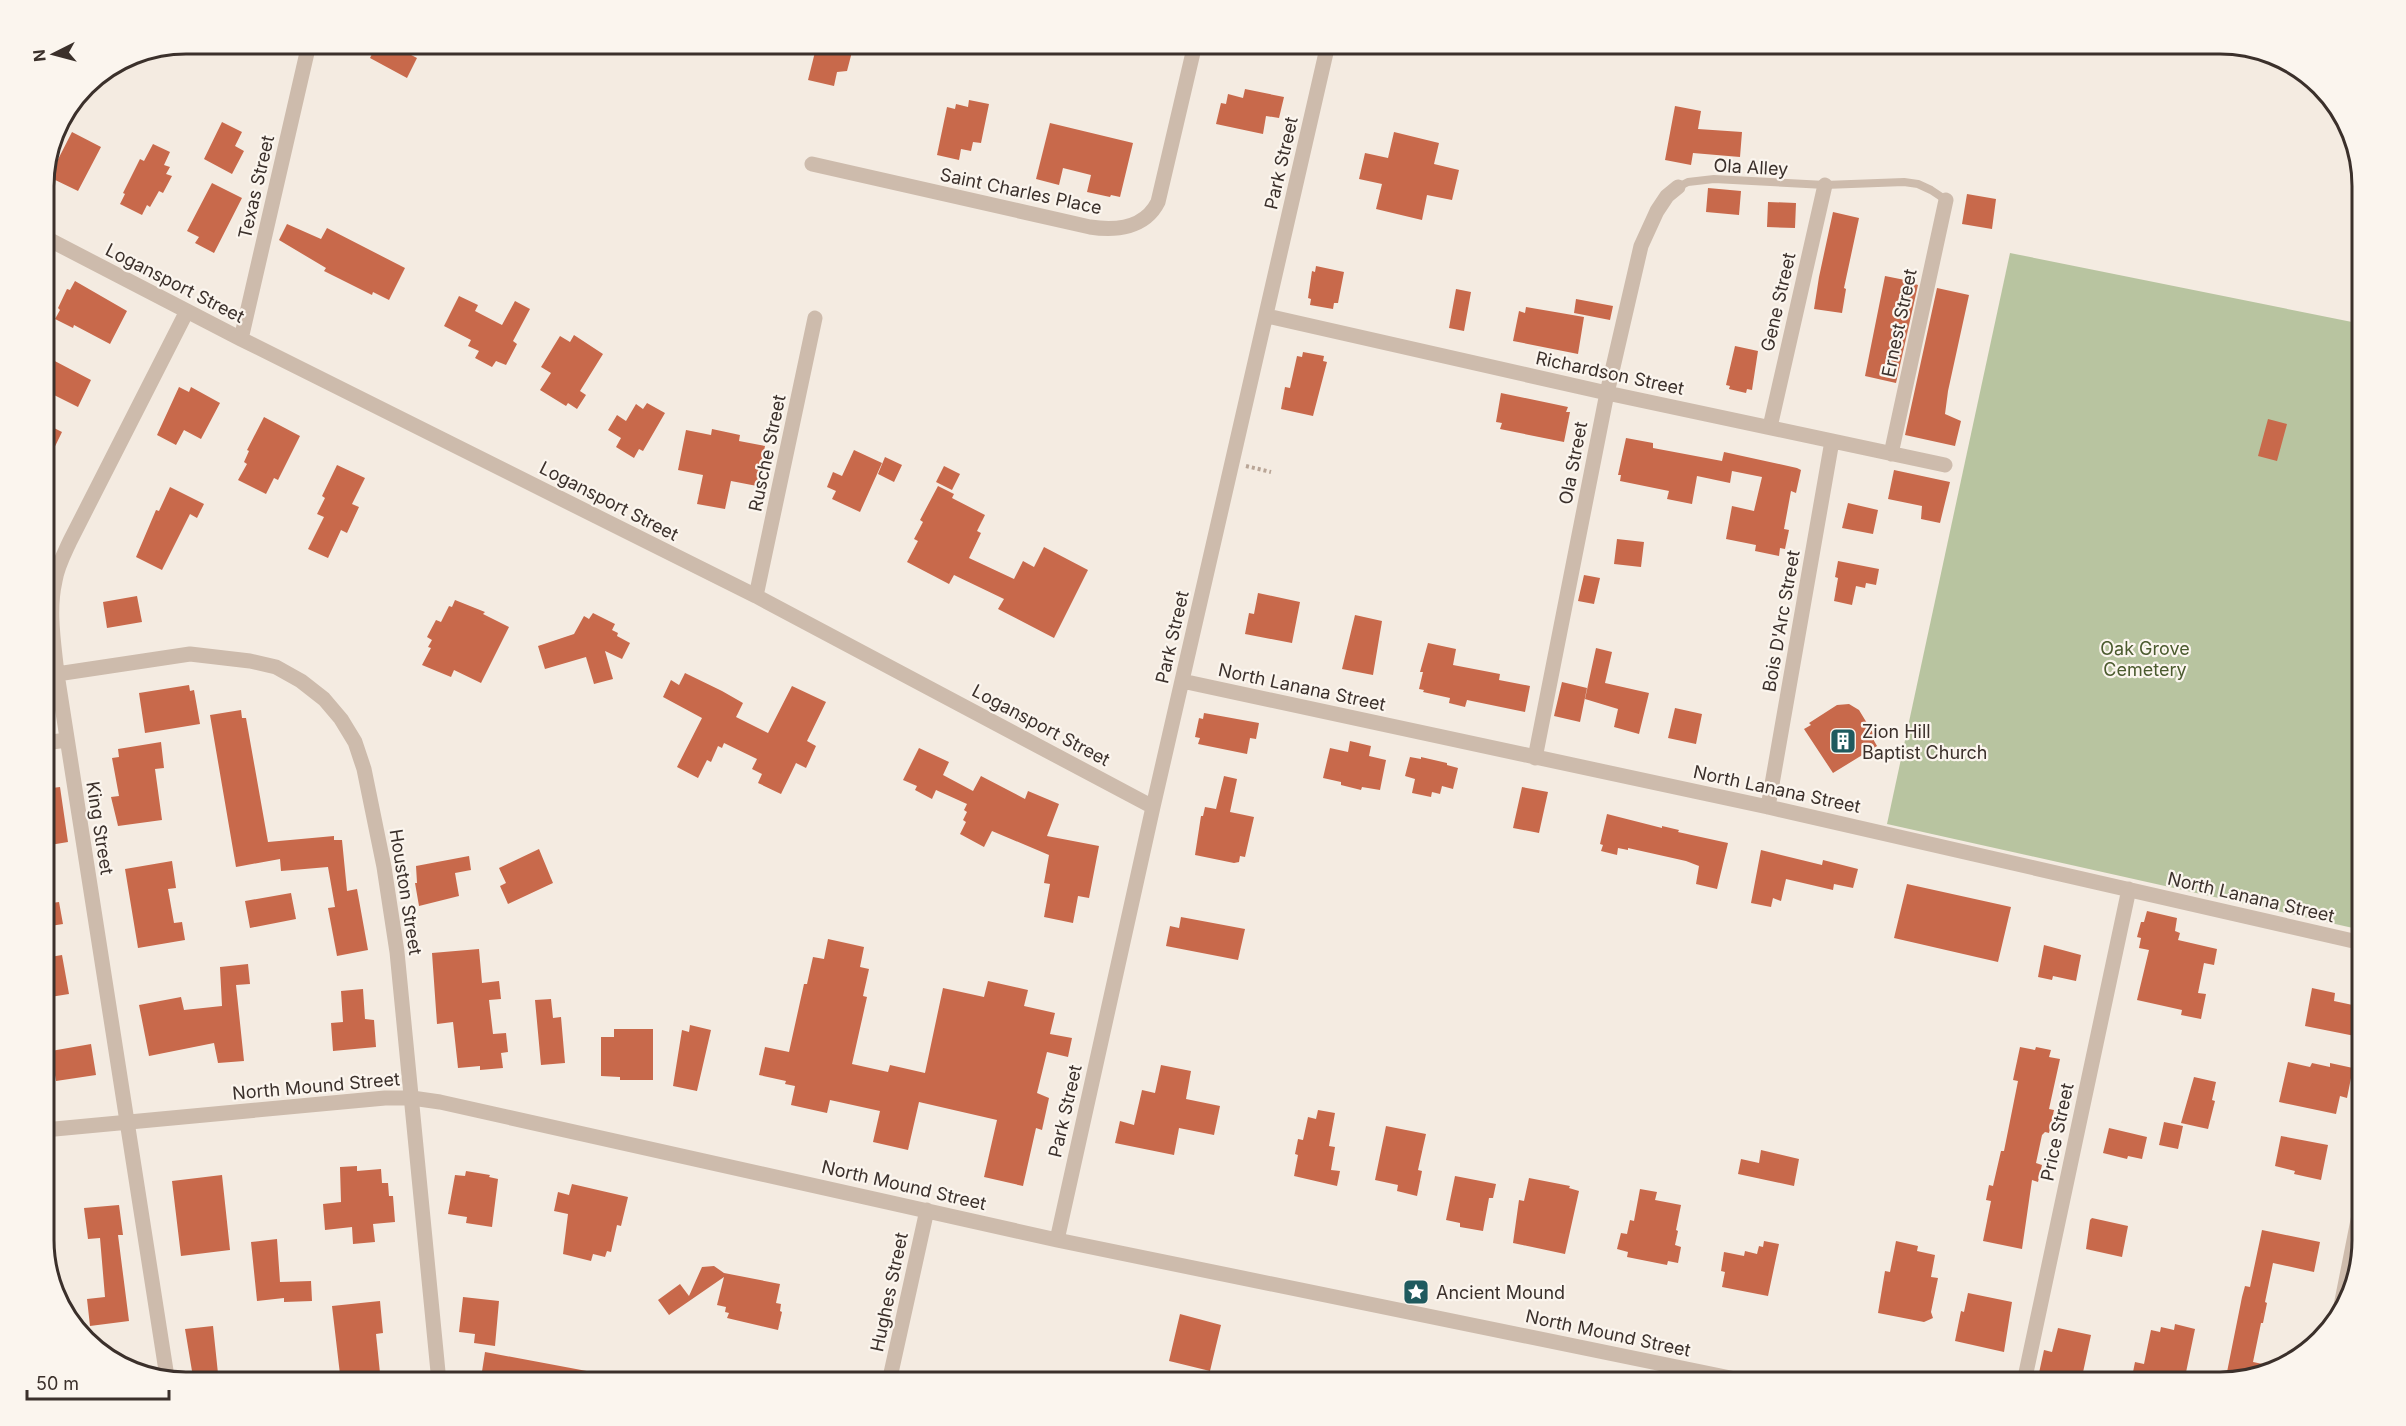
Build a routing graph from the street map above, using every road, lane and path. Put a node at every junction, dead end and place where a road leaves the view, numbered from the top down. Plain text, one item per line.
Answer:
1 (307, 54) edge
2 (1193, 54) edge
3 (1326, 54) edge
4 (812, 164) dead end
5 (1825, 186) junction
6 (1678, 187) joint
7 (1946, 200) joint
8 (54, 242) edge
9 (187, 310) junction
10 (1267, 316) junction
11 (815, 318) dead end
12 (241, 339) junction
13 (1607, 393) junction
14 (1770, 427) junction
15 (1832, 441) junction
16 (1891, 454) junction
17 (1233, 463) junction
18 (1945, 465) dead end
19 (1271, 472) dead end
20 (54, 588) edge
21 (756, 597) junction
22 (54, 646) edge
23 (57, 674) junction
24 (1182, 681) junction
25 (67, 740) junction
26 (54, 742) edge
27 (1535, 758) junction
28 (1153, 807) junction
29 (1768, 807) junction
30 (2128, 889) junction
31 (2352, 941) edge
32 (412, 1098) junction
33 (126, 1123) junction
34 (54, 1129) edge
35 (927, 1210) junction
36 (1057, 1240) junction
37 (2351, 1252) edge
38 (2345, 1283) edge
39 (166, 1370) edge
40 (438, 1372) edge
41 (891, 1372) edge
42 (1697, 1372) edge
43 (2026, 1372) edge

1 - 12 street, Texas Street
2 - 4 street, Saint Charles Place
3 - 10 street, Park Street
5 - 6 lane, Ola Alley
5 - 7 lane, Ola Alley
5 - 14 street, Gene Street
6 - 13 street, Ola Street
7 - 16 street, Ernest Street
8 - 9 street, Logansport Street
9 - 12 street, Logansport Street
9 - 20 street, King Street
10 - 13 street, Richardson Street
10 - 17 street, Park Street
11 - 21 street, Rusche Street
12 - 21 street, Logansport Street
13 - 14 street, Richardson Street
13 - 27 street, Ola Street
14 - 15 street, Richardson Street
15 - 16 street, Richardson Street
15 - 29 street, Bois D'Arc Street
16 - 18 street, Richardson Street
17 - 19 path
17 - 24 street, Park Street
21 - 28 street, Logansport Street
22 - 23 street, King Street
23 - 25 street, King Street
23 - 32 street, Houston Street
24 - 27 street, North Lanana Street
24 - 28 street, Park Street
25 - 26 street
25 - 33 street, King Street
27 - 29 street, North Lanana Street
28 - 36 street, Park Street
29 - 30 street, North Lanana Street
30 - 31 street, North Lanana Street
30 - 43 street, Price Street
32 - 33 street, North Mound Street
32 - 35 street, North Mound Street
32 - 40 street, Houston Street
33 - 34 street, North Mound Street
33 - 39 street, King Street
35 - 36 street, North Mound Street
35 - 41 street, Hughes Street
36 - 42 street, North Mound Street
37 - 38 street

